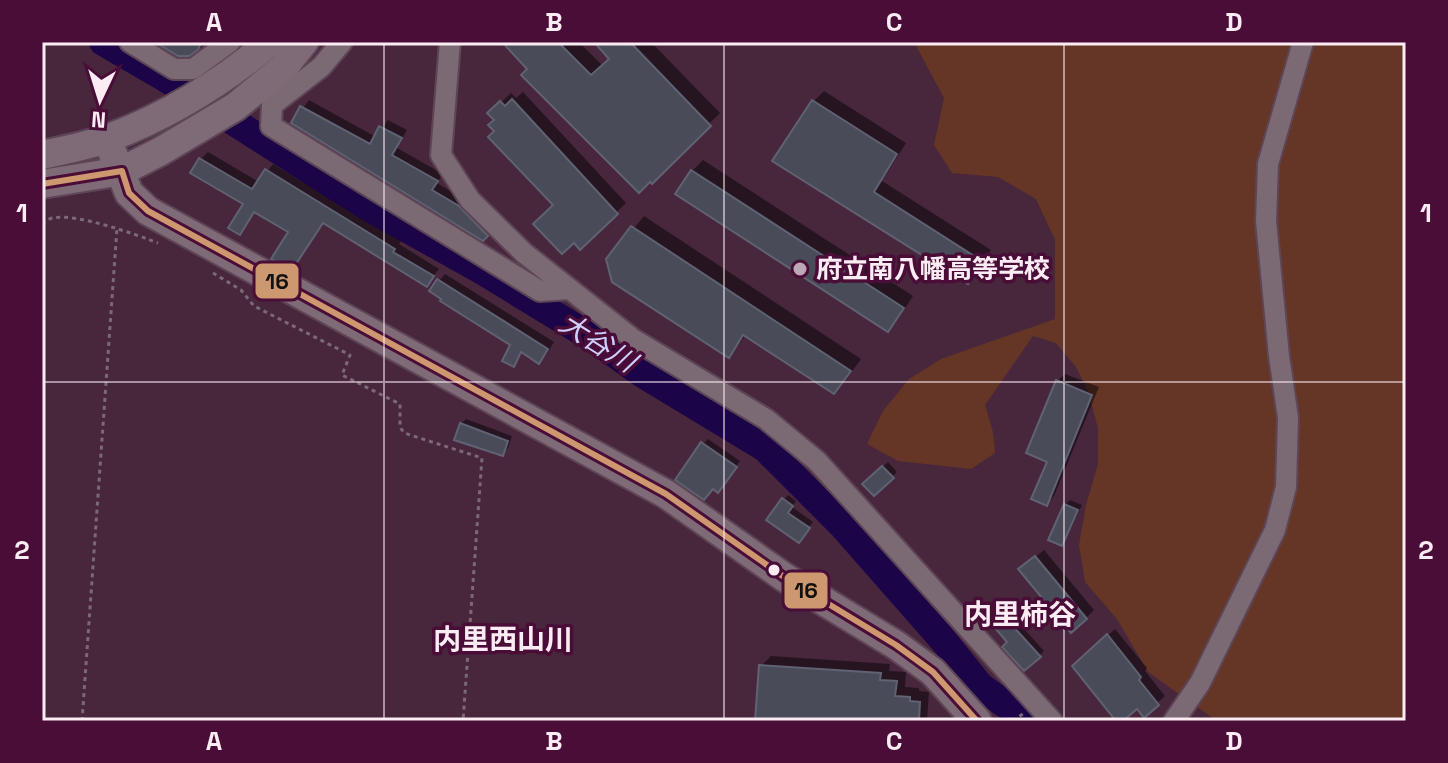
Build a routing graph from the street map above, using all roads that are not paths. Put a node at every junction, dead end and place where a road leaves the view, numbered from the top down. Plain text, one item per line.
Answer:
1 (130, 42) edge
2 (230, 42) edge
3 (270, 42) edge
4 (304, 42) edge
5 (342, 42) edge
6 (450, 42) edge
7 (1303, 42) edge
8 (107, 139) junction
9 (42, 155) edge
10 (122, 171) junction
11 (42, 184) edge
12 (569, 289) junction
13 (977, 721) edge
14 (1052, 721) edge
15 (1174, 721) edge

1 - 2 street
3 - 8 main road
4 - 10 main road
5 - 12 street
6 - 12 street
7 - 15 street
8 - 9 main road
8 - 10 main road
10 - 11 main road
10 - 13 main road
12 - 14 street

